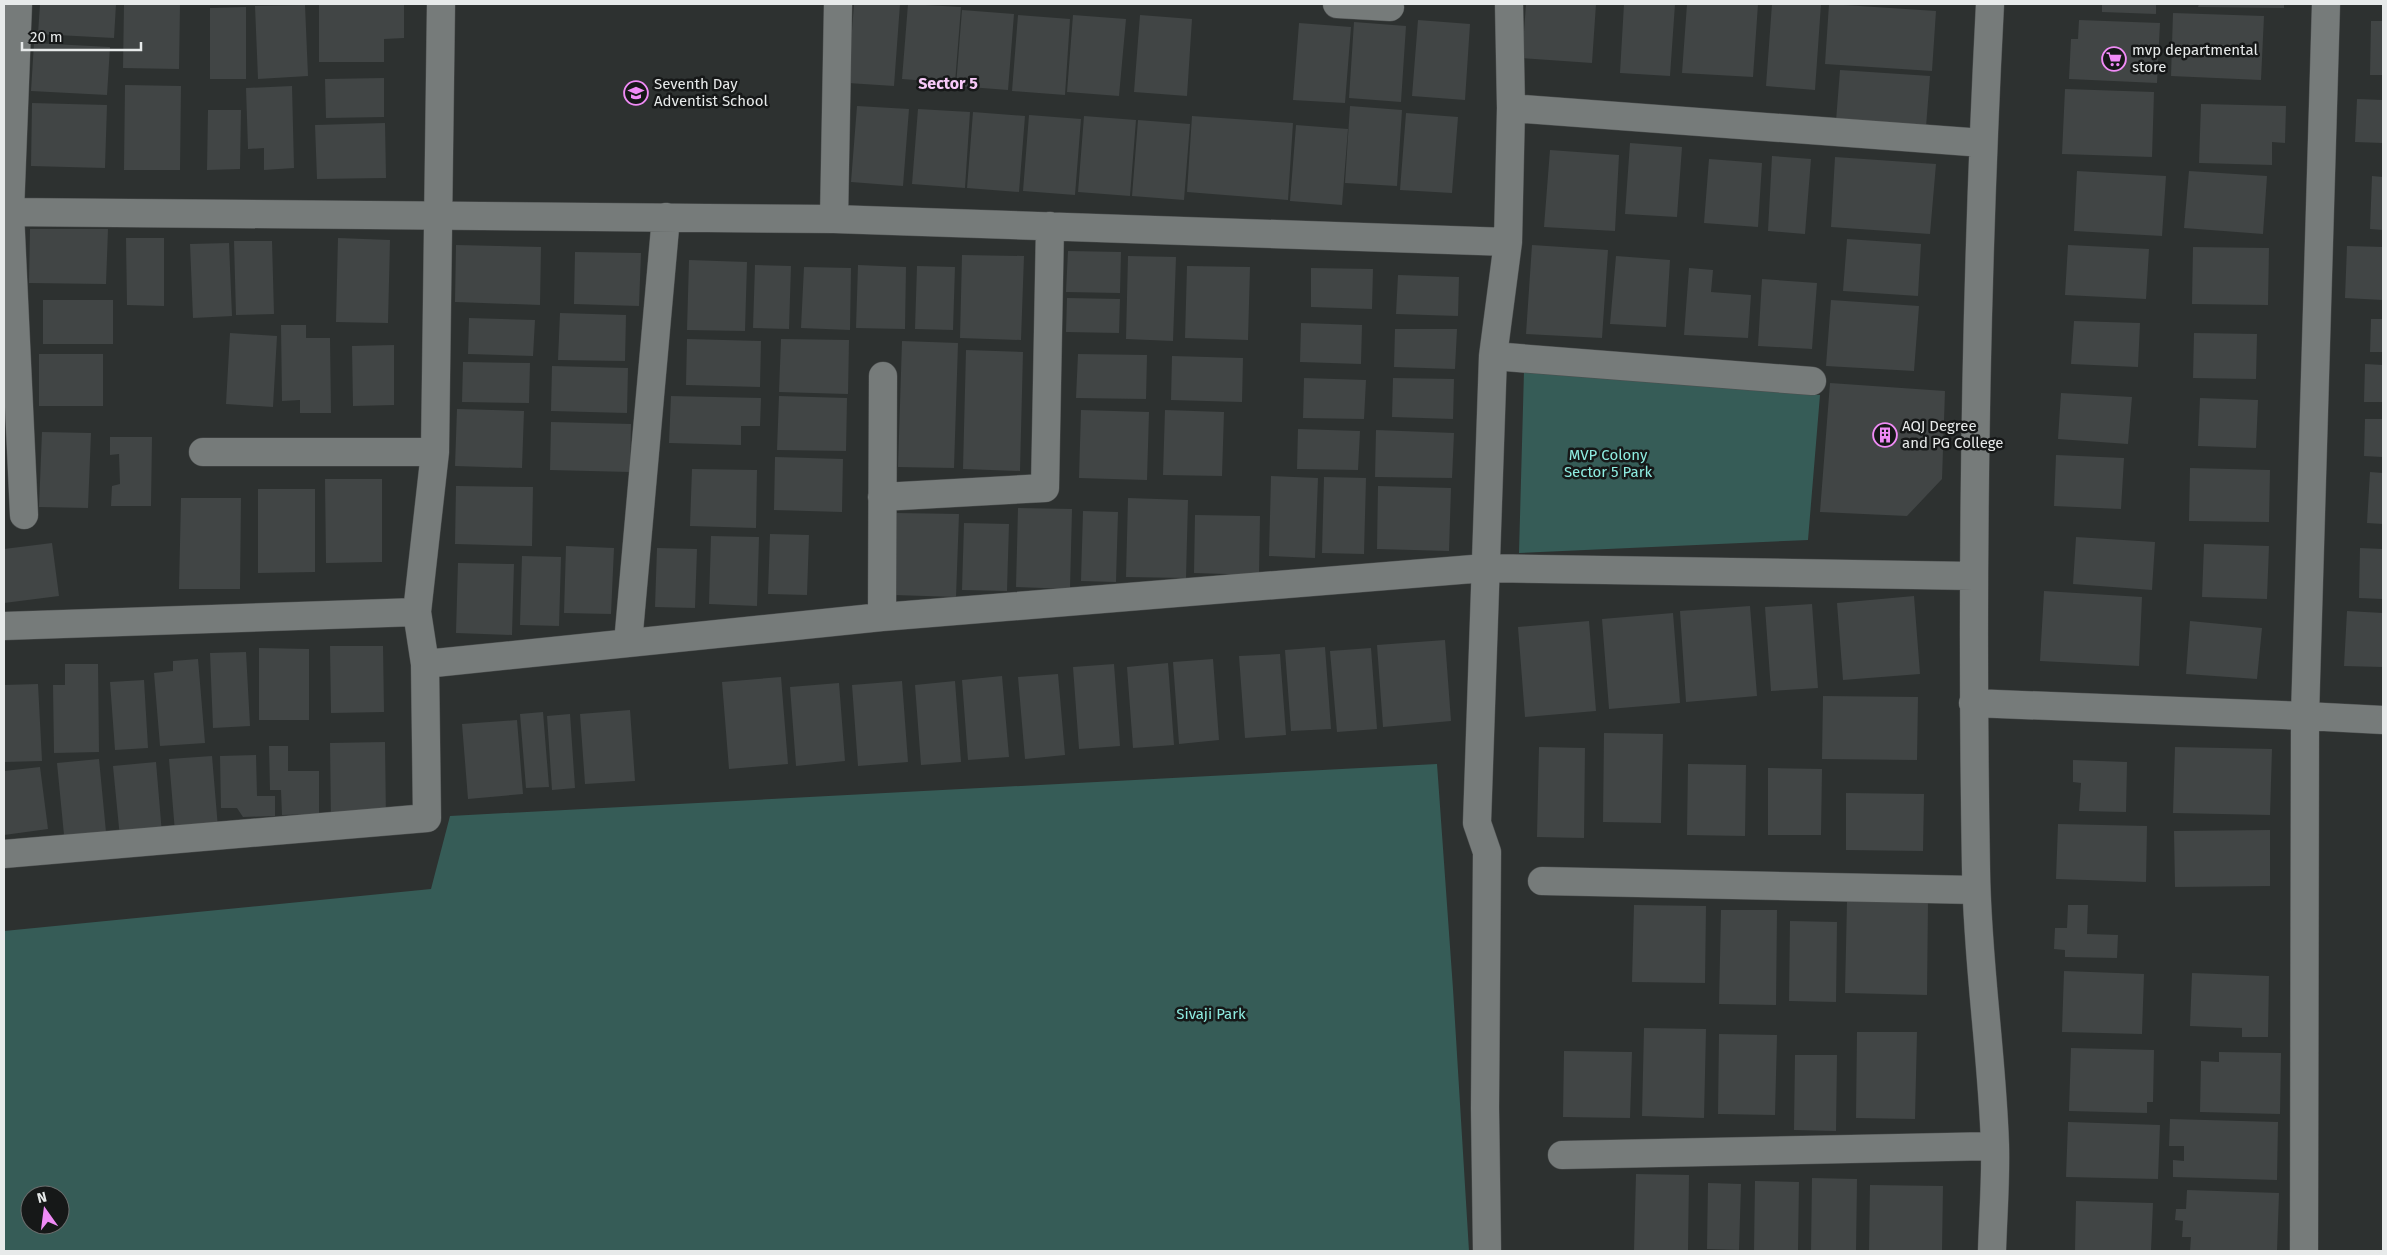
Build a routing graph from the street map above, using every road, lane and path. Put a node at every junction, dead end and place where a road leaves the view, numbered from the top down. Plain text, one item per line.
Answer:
1 (18, 4) edge
2 (441, 4) edge
3 (838, 4) edge
4 (1337, 4) edge
5 (1509, 4) edge
6 (1990, 4) edge
7 (2326, 4) edge
8 (1390, 6) dead end
9 (1512, 108) junction
10 (1983, 143) junction
11 (7, 212) edge
12 (437, 214) junction
13 (666, 217) junction
14 (834, 219) junction
15 (1050, 226) junction
16 (1508, 242) junction
17 (1493, 356) junction
18 (883, 376) dead end
19 (1812, 381) dead end
20 (203, 452) dead end
21 (435, 452) junction
22 (882, 497) junction
23 (24, 514) dead end
24 (1485, 568) junction
25 (1973, 576) junction
26 (417, 612) junction
27 (882, 617) junction
28 (4, 626) edge
29 (628, 643) junction
30 (425, 664) junction
31 (1973, 703) junction
32 (2305, 716) junction
33 (2383, 720) edge
34 (4, 854) edge
35 (1542, 881) dead end
36 (1976, 890) junction
37 (1995, 1146) junction
38 (1562, 1154) dead end
39 (1488, 1251) edge
40 (1992, 1251) edge
41 (2304, 1251) edge

1 - 11 street
2 - 12 street
3 - 14 street
4 - 8 street
5 - 9 street
6 - 10 street
7 - 32 street
9 - 10 street
9 - 16 street
10 - 25 street
11 - 12 street
11 - 23 street
12 - 13 street
12 - 21 street
13 - 14 street
13 - 29 street
14 - 15 street
15 - 16 street
15 - 22 street
16 - 17 street
17 - 19 street
17 - 24 street
18 - 22 street
20 - 21 street
21 - 26 street
22 - 27 street
24 - 25 street
24 - 27 street
24 - 39 street
25 - 31 street
26 - 28 street
26 - 30 street
27 - 29 street
29 - 30 street
30 - 34 street
31 - 32 street
31 - 36 street
32 - 33 street
32 - 41 street
35 - 36 street
36 - 37 street
37 - 38 street
37 - 40 street

